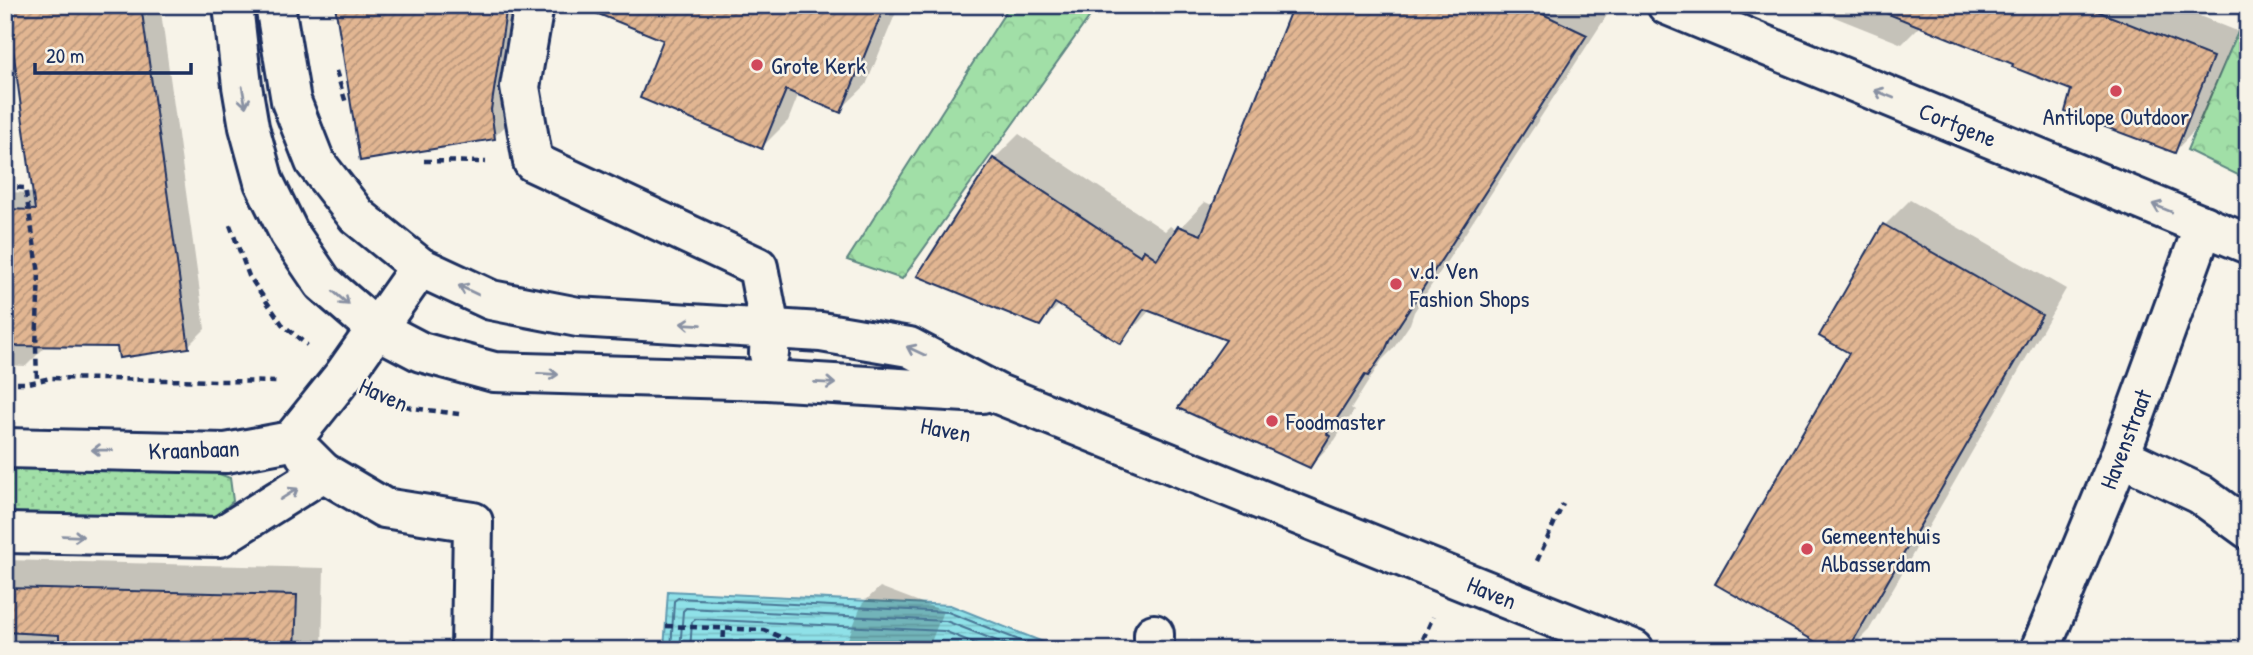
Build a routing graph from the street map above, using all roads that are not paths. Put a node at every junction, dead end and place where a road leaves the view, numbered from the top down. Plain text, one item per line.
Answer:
1 (233, 5) edge
2 (275, 5) edge
3 (534, 5) edge
4 (1667, 5) edge
5 (2204, 225) junction
6 (2248, 244) edge
7 (420, 267) junction
8 (375, 328) junction
9 (770, 328) junction
10 (768, 380) junction
11 (999, 394) junction
12 (291, 441) junction
13 (5, 448) edge
14 (2120, 456) junction
15 (323, 472) junction
16 (2248, 529) edge
17 (5, 533) edge
18 (471, 650) edge
19 (1634, 650) edge
20 (2040, 650) edge

1 -> 8 street, Haven
2 - 7 street, Haven
3 - 9 street
5 -> 4 street, Cortgene
5 - 6 street, Cortgene
5 - 14 street, Havenstraat
7 - 8 street
9 -> 7 street, Haven
8 -> 10 street, Haven
8 - 12 street
9 - 10 street
11 -> 9 street, Haven
10 -> 11 street, Haven
11 - 19 street, Haven
12 -> 13 street, Kraanbaan
12 - 15 street
14 - 16 street
14 - 20 street, Havenstraat
17 -> 15 street
15 - 18 street

